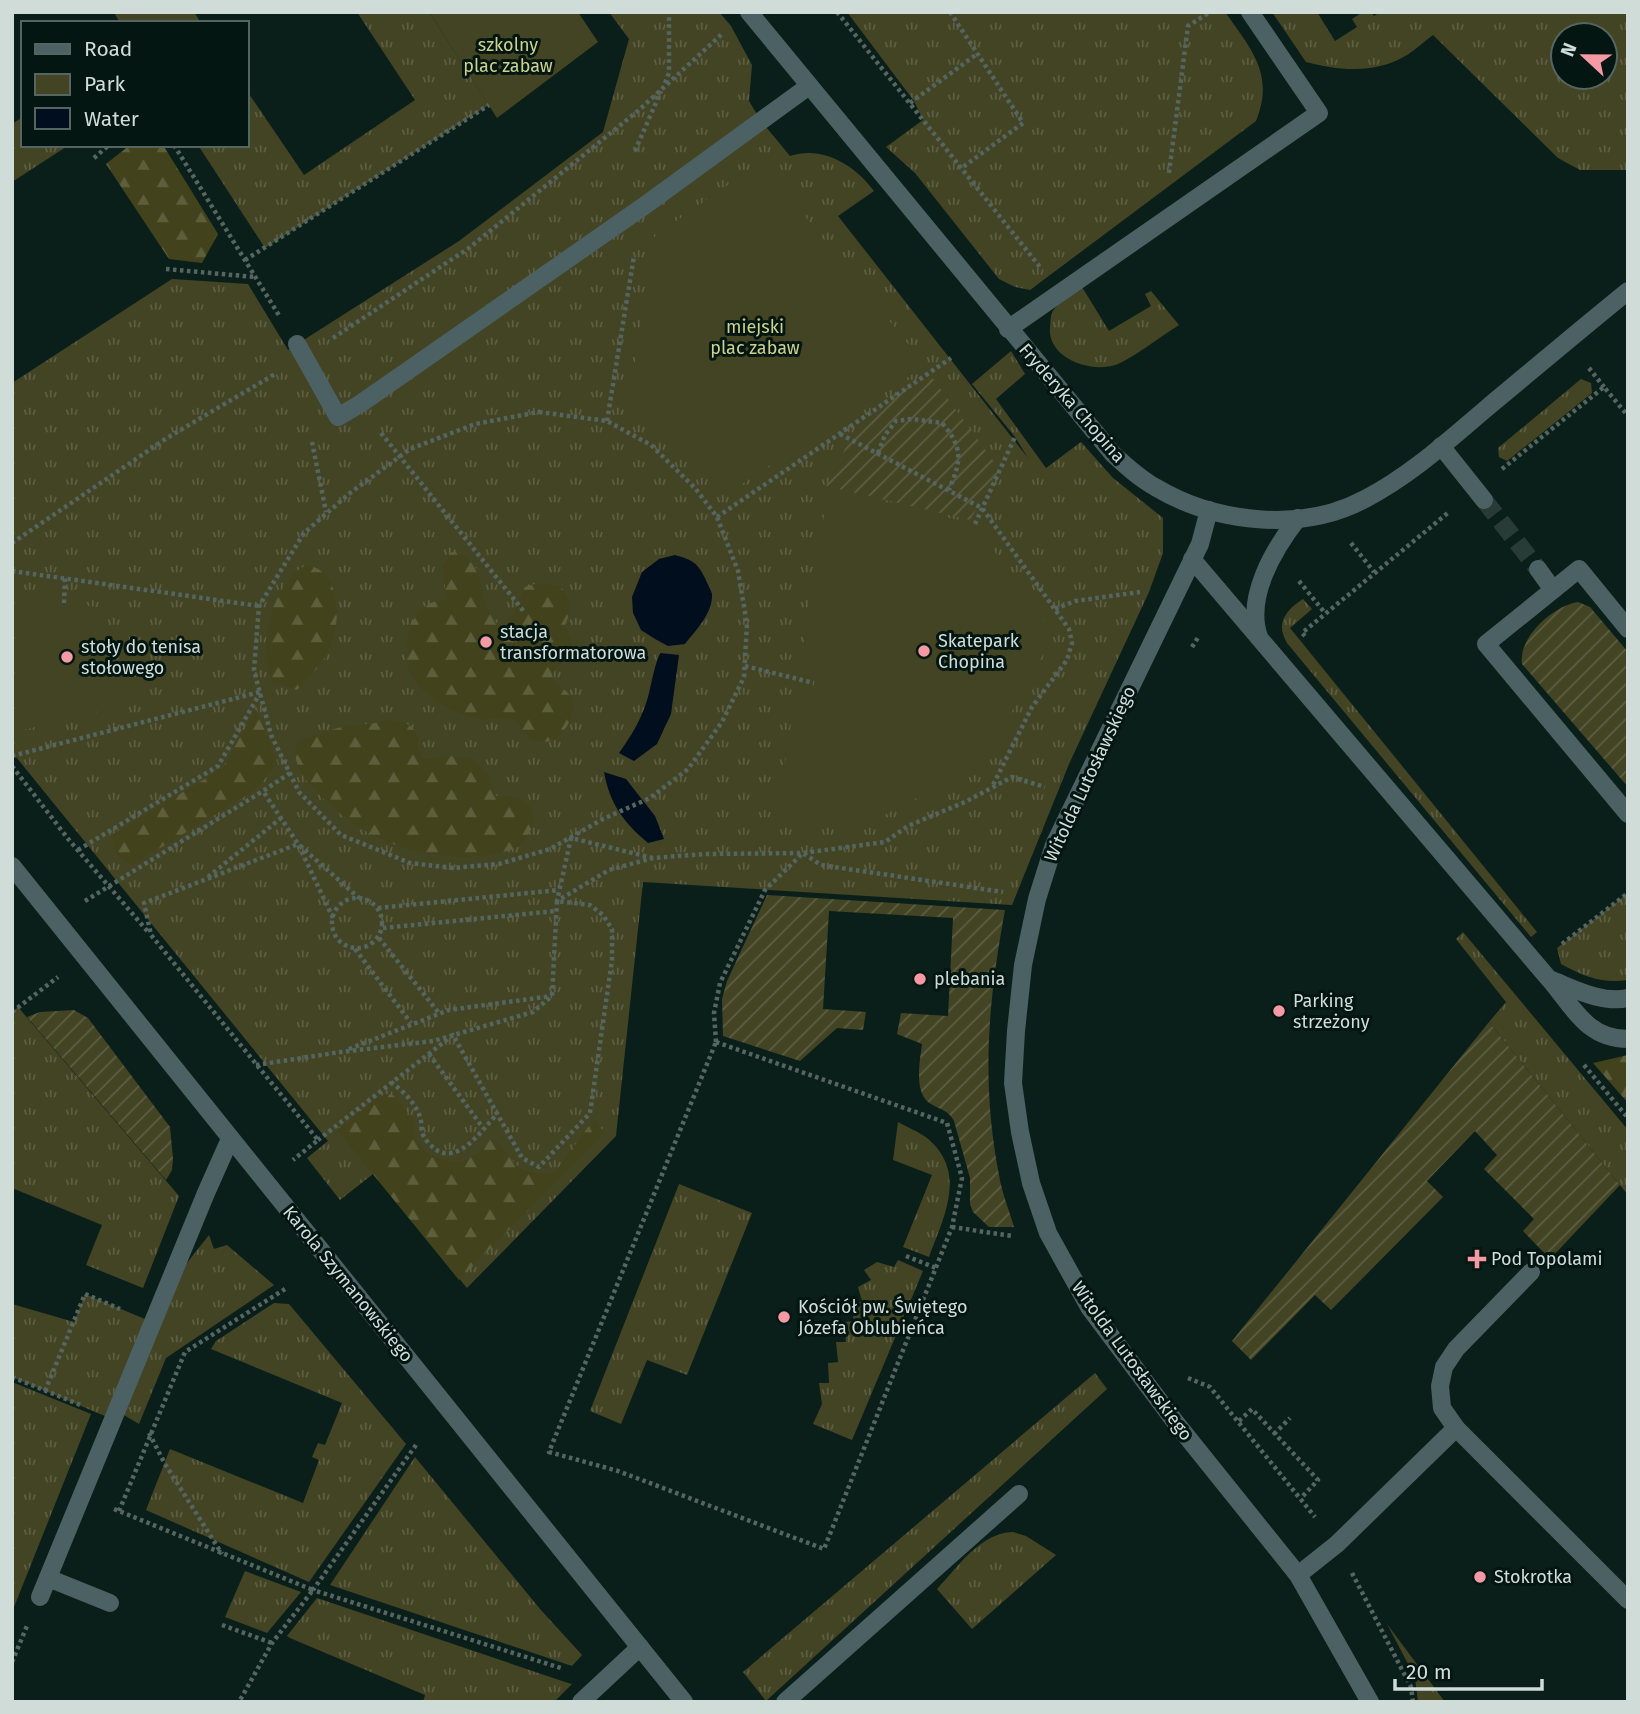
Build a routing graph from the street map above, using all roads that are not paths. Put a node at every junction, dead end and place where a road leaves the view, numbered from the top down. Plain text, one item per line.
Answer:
1 (750, 12) edge
2 (1250, 12) edge
3 (809, 86) junction
4 (1628, 290) edge
5 (1008, 329) junction
6 (300, 351) road end
7 (1441, 446) junction
8 (1480, 495) tunnel mouth
9 (1209, 510) junction
10 (1298, 518) junction
11 (1192, 559) junction
12 (1538, 569) tunnel mouth
13 (1553, 590) junction
14 (1628, 629) edge
15 (1259, 636) junction
16 (1628, 814) edge
17 (12, 866) edge
18 (1549, 979) junction
19 (1628, 998) edge
20 (1628, 1039) edge
21 (230, 1139) junction
22 (1531, 1272) dead end
23 (1456, 1428) junction
24 (1018, 1494) dead end
25 (1298, 1575) junction
26 (47, 1578) junction
27 (40, 1597) dead end
28 (1628, 1600) edge
29 (110, 1603) dead end
30 (640, 1647) junction
31 (580, 1702) edge
32 (684, 1702) edge
33 (785, 1702) edge
34 (1370, 1702) edge

1 - 3 street, Fryderyka Chopina
2 - 5 street
3 - 5 street, Fryderyka Chopina
3 - 6 street
4 - 7 street, Fryderyka Chopina
5 - 9 street, Fryderyka Chopina
7 - 8 street
7 - 10 street, Fryderyka Chopina
9 - 10 street, Fryderyka Chopina
9 - 11 street, Witolda Lutosławskiego
10 - 15 street
11 - 15 street
11 - 25 street, Witolda Lutosławskiego
12 - 13 street
13 - 14 street
13 - 16 street
15 - 18 street
17 - 21 street, Karola Szymanowskiego
18 - 19 street
18 - 20 street
21 - 26 street
21 - 30 street, Karola Szymanowskiego
22 - 23 street
23 - 25 street
23 - 28 street
24 - 33 street
25 - 34 street, Witolda Lutosławskiego
26 - 27 street
26 - 29 street
30 - 31 street
30 - 32 street, Karola Szymanowskiego

